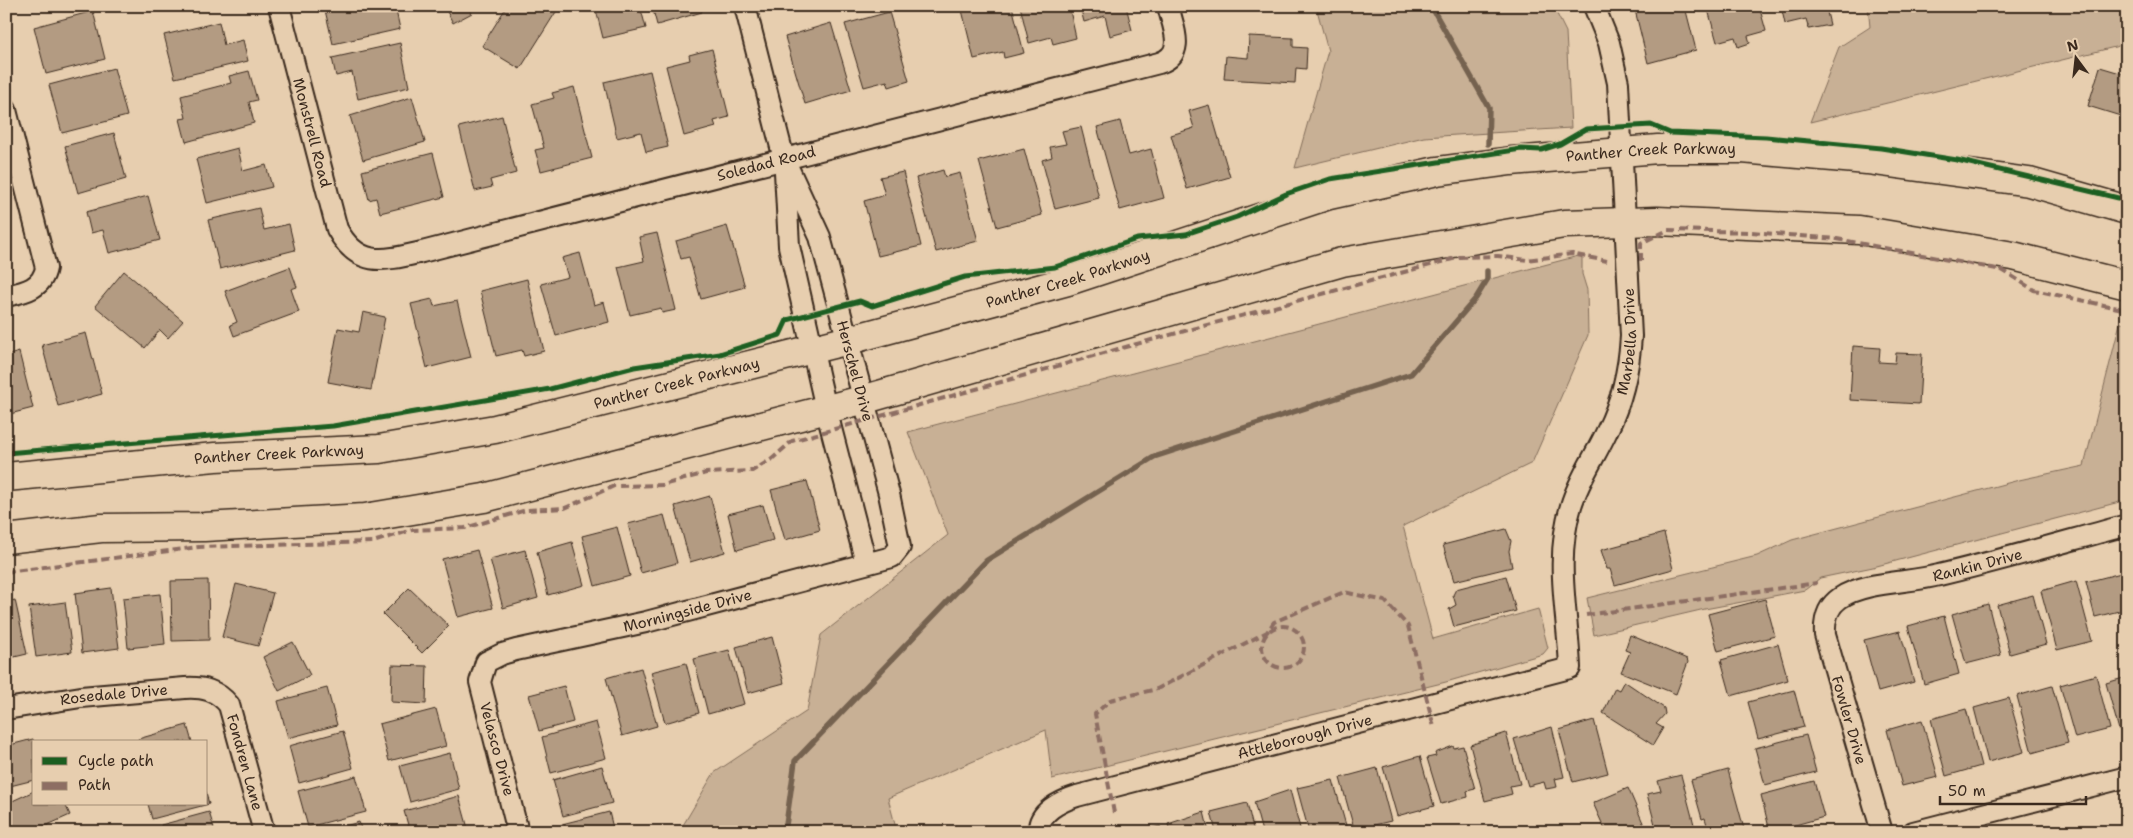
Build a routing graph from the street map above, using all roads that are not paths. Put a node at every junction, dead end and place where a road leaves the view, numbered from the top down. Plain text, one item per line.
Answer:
1 (279, 6) edge
2 (745, 6) edge
3 (1168, 6) edge
4 (1594, 6) edge
5 (6, 110) edge
6 (1622, 152) junction
7 (784, 159) junction
8 (2127, 210) edge
9 (1626, 221) junction
10 (355, 253) joint
11 (2127, 285) edge
12 (6, 296) edge
13 (849, 340) junction
14 (814, 347) junction
15 (862, 400) junction
16 (826, 409) junction
17 (6, 477) edge
18 (2127, 525) edge
19 (6, 540) edge
20 (892, 557) joint
21 (866, 563) junction
22 (1830, 608) joint
23 (484, 666) joint
24 (1570, 668) joint
25 (220, 694) joint
26 (6, 709) edge
27 (2127, 777) edge
28 (1042, 823) edge
29 (264, 832) edge
30 (518, 832) edge
31 (1882, 832) edge
32 (1913, 832) edge

1 - 10 street, Monstrell Road
2 - 7 street, Herschel Drive
3 - 7 street, Soledad Road
4 - 6 street, Marbella Drive
5 - 12 street
6 - 8 main road, Panther Creek Parkway
6 - 9 street, Marbella Drive
6 - 13 main road, Panther Creek Parkway
7 - 10 street, Soledad Road
7 - 13 street, Herschel Drive
7 - 14 street, Herschel Drive
9 - 11 main road
9 - 15 main road
9 - 24 street, Marbella Drive
13 - 14 main road, Panther Creek Parkway
13 - 15 street, Herschel Drive
14 - 16 street, Herschel Drive
14 - 17 main road, Panther Creek Parkway
15 - 16 main road
15 - 20 street, Herschel Drive
16 - 19 main road
16 - 21 street, Herschel Drive
18 - 22 street, Rankin Drive
20 - 21 street, Morningside Drive
21 - 23 street, Morningside Drive
22 - 31 street, Fowler Drive
23 - 30 street, Velasco Drive
24 - 28 street, Attleborough Drive
25 - 26 street, Rosedale Drive
25 - 29 street, Fondren Lane
27 - 32 street

